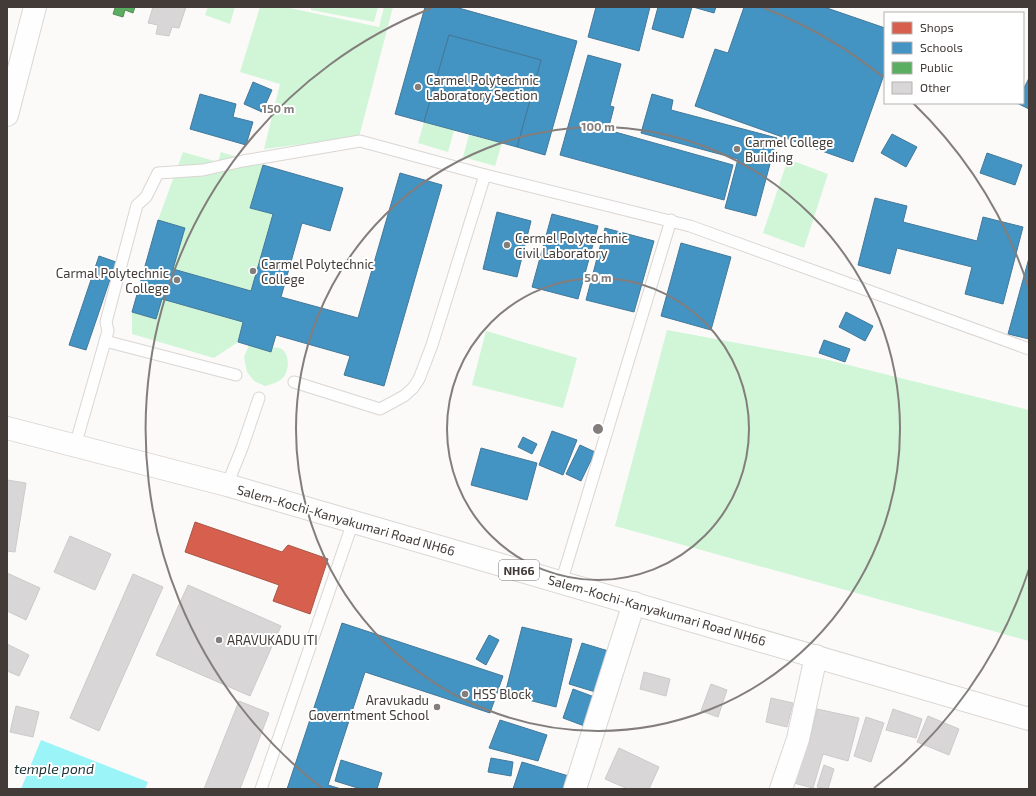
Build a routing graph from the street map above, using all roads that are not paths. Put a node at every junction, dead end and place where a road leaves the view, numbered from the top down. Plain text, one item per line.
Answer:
1 (35, 7) edge
2 (7, 115) edge
3 (485, 175) junction
4 (671, 220) junction
5 (107, 336) junction
6 (1029, 349) edge
7 (236, 375) dead end
8 (294, 382) dead end
9 (259, 398) dead end
10 (7, 428) edge
11 (75, 446) junction
12 (227, 485) junction
13 (353, 522) junction
14 (561, 583) junction
15 (634, 603) junction
16 (816, 656) junction
17 (1029, 719) edge
18 (261, 789) edge
19 (575, 789) edge
20 (781, 789) edge

1 - 2 main road
3 - 4 lane
3 - 5 lane
3 - 8 lane
4 - 6 lane
4 - 14 lane
5 - 7 lane
5 - 11 lane
9 - 12 lane
10 - 11 main road, Salem-Kochi-Kanyakumari Road NH66 / NH66
11 - 12 main road, Salem-Kochi-Kanyakumari Road NH66 / NH66
12 - 13 main road, Salem-Kochi-Kanyakumari Road NH66 / NH66
13 - 14 main road, Salem-Kochi-Kanyakumari Road NH66 / NH66
13 - 18 lane
14 - 15 main road, Salem-Kochi-Kanyakumari Road NH66 / NH66
15 - 16 main road, Salem-Kochi-Kanyakumari Road NH66 / NH66
15 - 19 main road
16 - 17 main road, Salem-Kochi-Kanyakumari Road NH66 / NH66
16 - 20 main road

